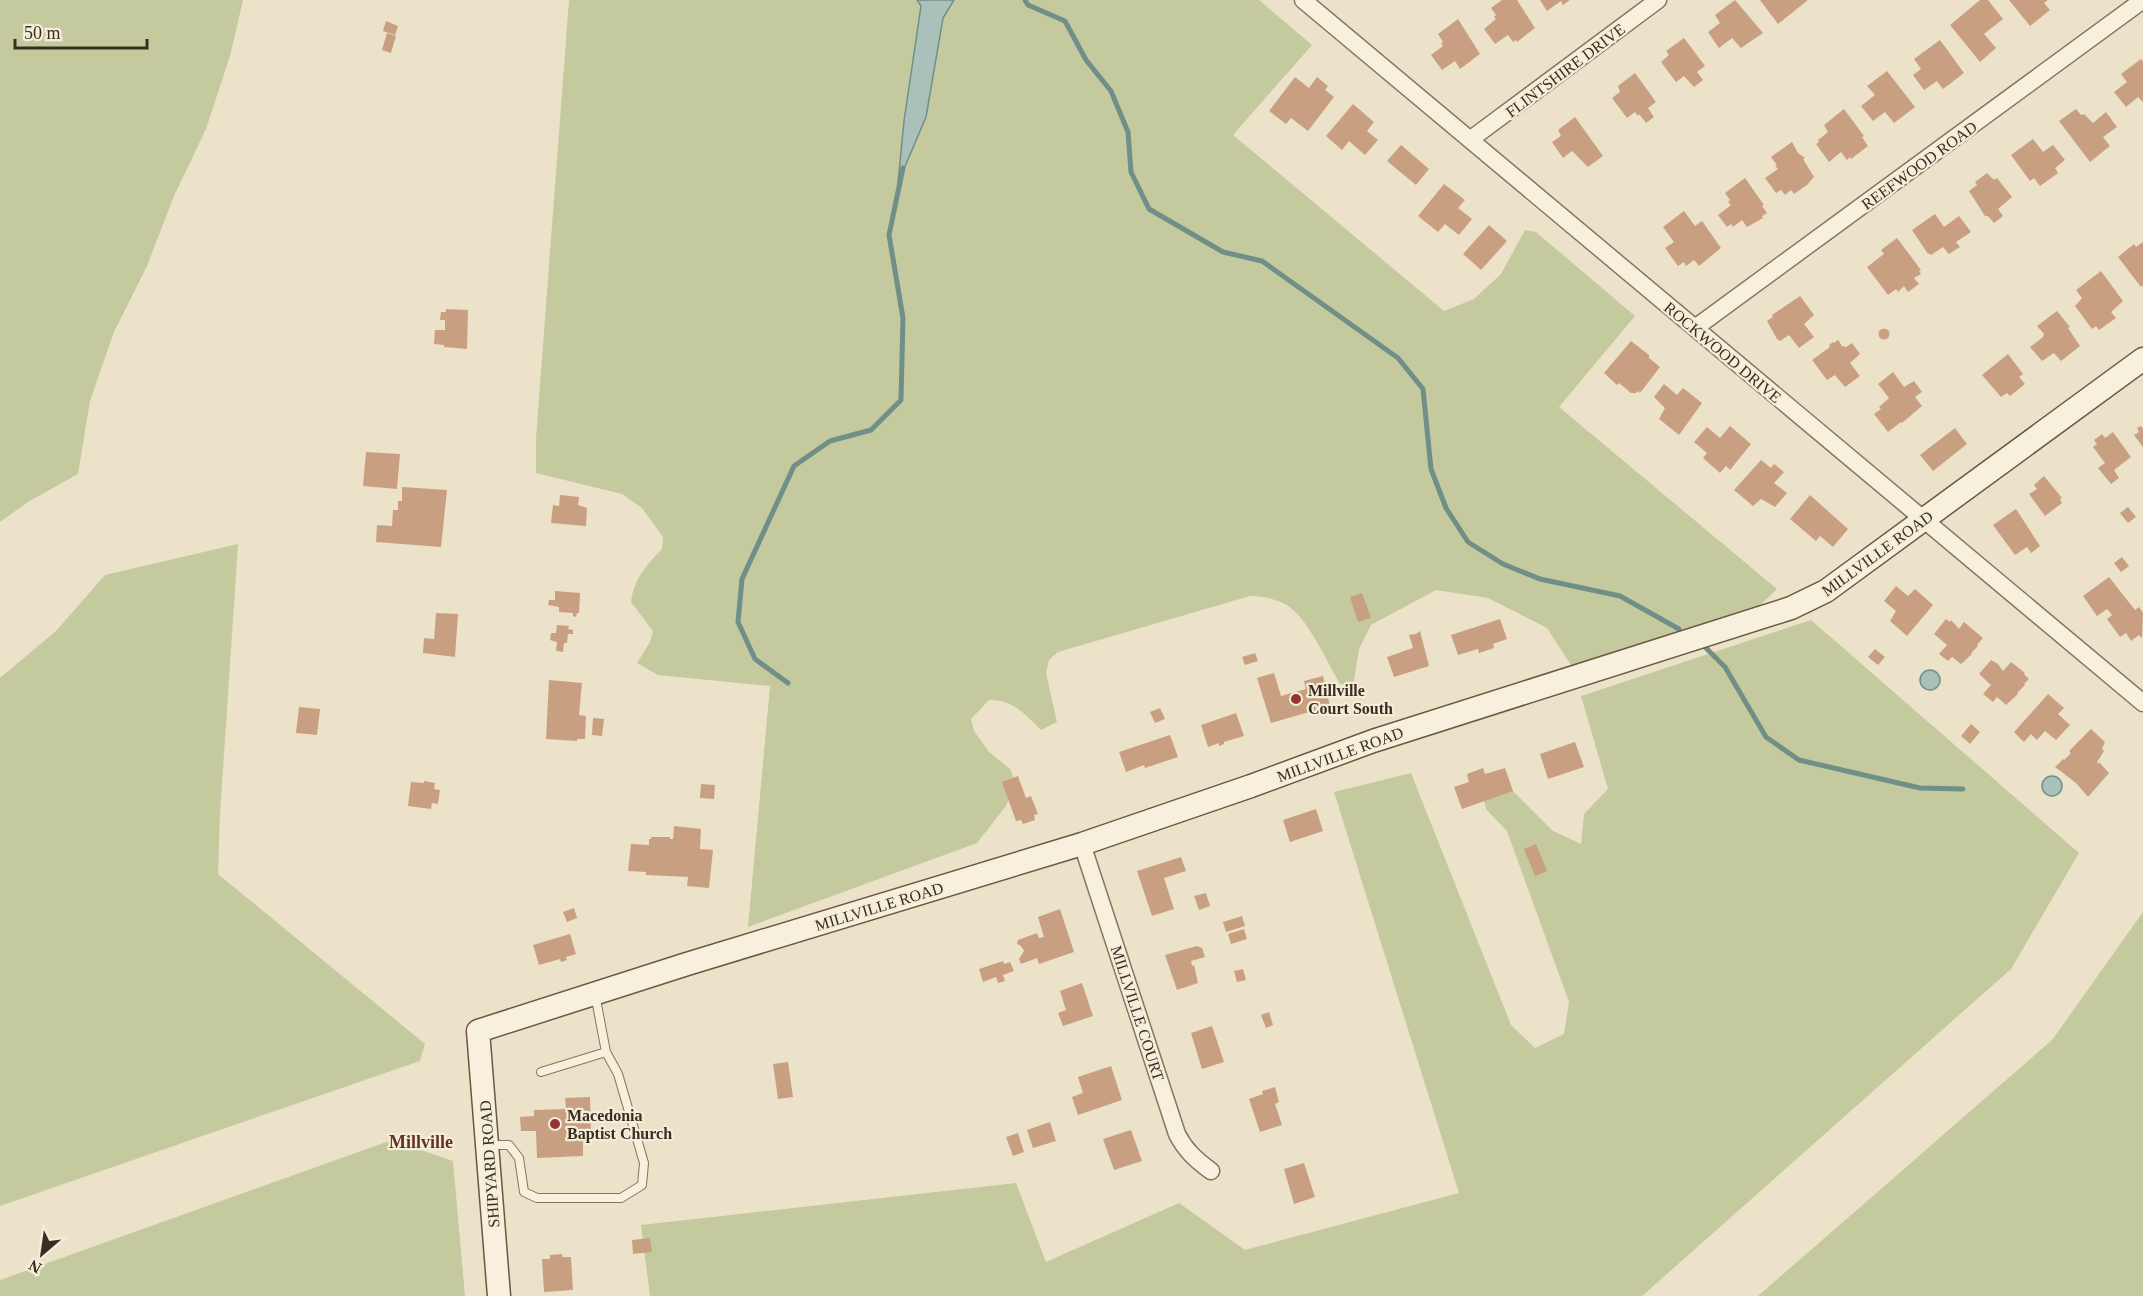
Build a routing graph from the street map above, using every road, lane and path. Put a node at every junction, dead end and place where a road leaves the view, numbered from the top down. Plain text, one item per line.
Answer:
1 (1304, 0) edge
2 (1658, 0) edge
3 (2143, 0) edge
4 (1471, 139) junction
5 (1695, 328) junction
6 (2143, 359) edge
7 (1923, 520) junction
8 (2143, 703) edge
9 (1082, 844) junction
10 (595, 993) junction
11 (478, 1031) joint
12 (606, 1053) junction
13 (541, 1072) dead end
14 (488, 1144) junction
15 (1211, 1171) dead end
16 (499, 1296) edge

1 - 4 street, ROCKWOOD DRIVE
2 - 4 street, FLINTSHIRE DRIVE
3 - 5 street, REEFWOOD ROAD
4 - 5 street, ROCKWOOD DRIVE
5 - 7 street, ROCKWOOD DRIVE
6 - 7 street, MILLVILLE ROAD
7 - 8 street, ROCKWOOD DRIVE
7 - 9 street, MILLVILLE ROAD
9 - 10 street, MILLVILLE ROAD
9 - 15 street, MILLVILLE COURT
10 - 11 street, MILLVILLE ROAD
10 - 12 lane
11 - 14 street, SHIPYARD ROAD
12 - 13 lane
12 - 14 lane
14 - 16 street, SHIPYARD ROAD

